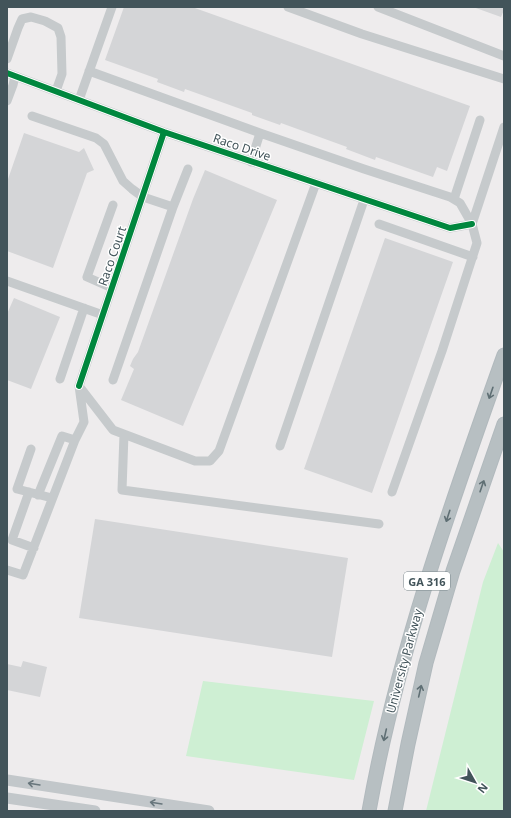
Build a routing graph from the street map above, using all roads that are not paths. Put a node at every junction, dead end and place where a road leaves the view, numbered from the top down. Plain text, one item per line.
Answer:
1 (112, 7) edge
2 (288, 7) edge
3 (378, 7) edge
4 (10, 43) edge
5 (504, 56) edge
6 (7, 59) edge
7 (89, 71) junction
8 (11, 74) edge
9 (504, 79) edge
10 (56, 91) junction
11 (79, 100) junction
12 (7, 101) edge
13 (32, 116) dead end
14 (480, 120) dead end
15 (504, 127) edge
16 (164, 132) junction
17 (260, 133) junction
18 (251, 162) junction
19 (188, 169) dead end
20 (316, 183) junction
21 (143, 197) junction
22 (454, 199) junction
23 (364, 200) junction
24 (113, 205) dead end
25 (173, 207) junction
26 (379, 224) dead end
27 (472, 224) junction
28 (473, 258) junction
29 (7, 280) edge
30 (112, 288) junction
31 (84, 308) junction
32 (103, 315) junction
33 (504, 354) edge
34 (60, 379) dead end
35 (113, 380) dead end
36 (79, 386) junction
37 (504, 424) edge
38 (124, 434) junction
39 (75, 440) junction
40 (280, 446) dead end
41 (31, 449) dead end
42 (29, 492) junction
43 (392, 492) dead end
44 (38, 495) junction
45 (52, 498) junction
46 (378, 524) dead end
47 (34, 548) junction
48 (7, 570) edge
49 (7, 780) edge
50 (7, 798) edge
51 (95, 811) edge
52 (209, 811) edge
53 (369, 811) edge
54 (395, 811) edge

1 - 7 street
2 - 9 street
3 - 5 street
4 - 6 street
4 - 10 street
7 - 11 street
7 - 17 street
8 - 10 street, Raco Drive
8 - 12 street
10 - 11 street, Raco Drive
11 - 16 street, Raco Drive
13 - 21 street
14 - 22 street
15 - 27 street
16 - 18 street, Raco Drive
16 - 21 street, Raco Court
17 - 18 street
17 - 22 street
18 - 20 street, Raco Drive
19 - 25 street
20 - 23 street, Raco Drive
20 - 38 street
21 - 25 street
21 - 30 street, Raco Court
22 - 27 street
23 - 27 street, Raco Drive
23 - 40 street
24 - 30 street
25 - 35 street
26 - 28 street
27 - 28 street
28 - 43 street
29 - 31 street
30 - 32 street, Raco Court
31 - 32 street
31 - 34 street
32 - 36 street, Raco Court
33 -> 53 highway, University Parkway / GA 316
36 - 38 street
36 - 39 street
54 -> 37 highway, University Parkway / GA 316
38 - 46 street
39 - 44 street
39 - 45 street
41 - 42 street
42 - 44 street
42 - 47 street
44 - 45 street
45 - 47 street
47 - 48 street
52 -> 49 main road
50 - 51 main road

